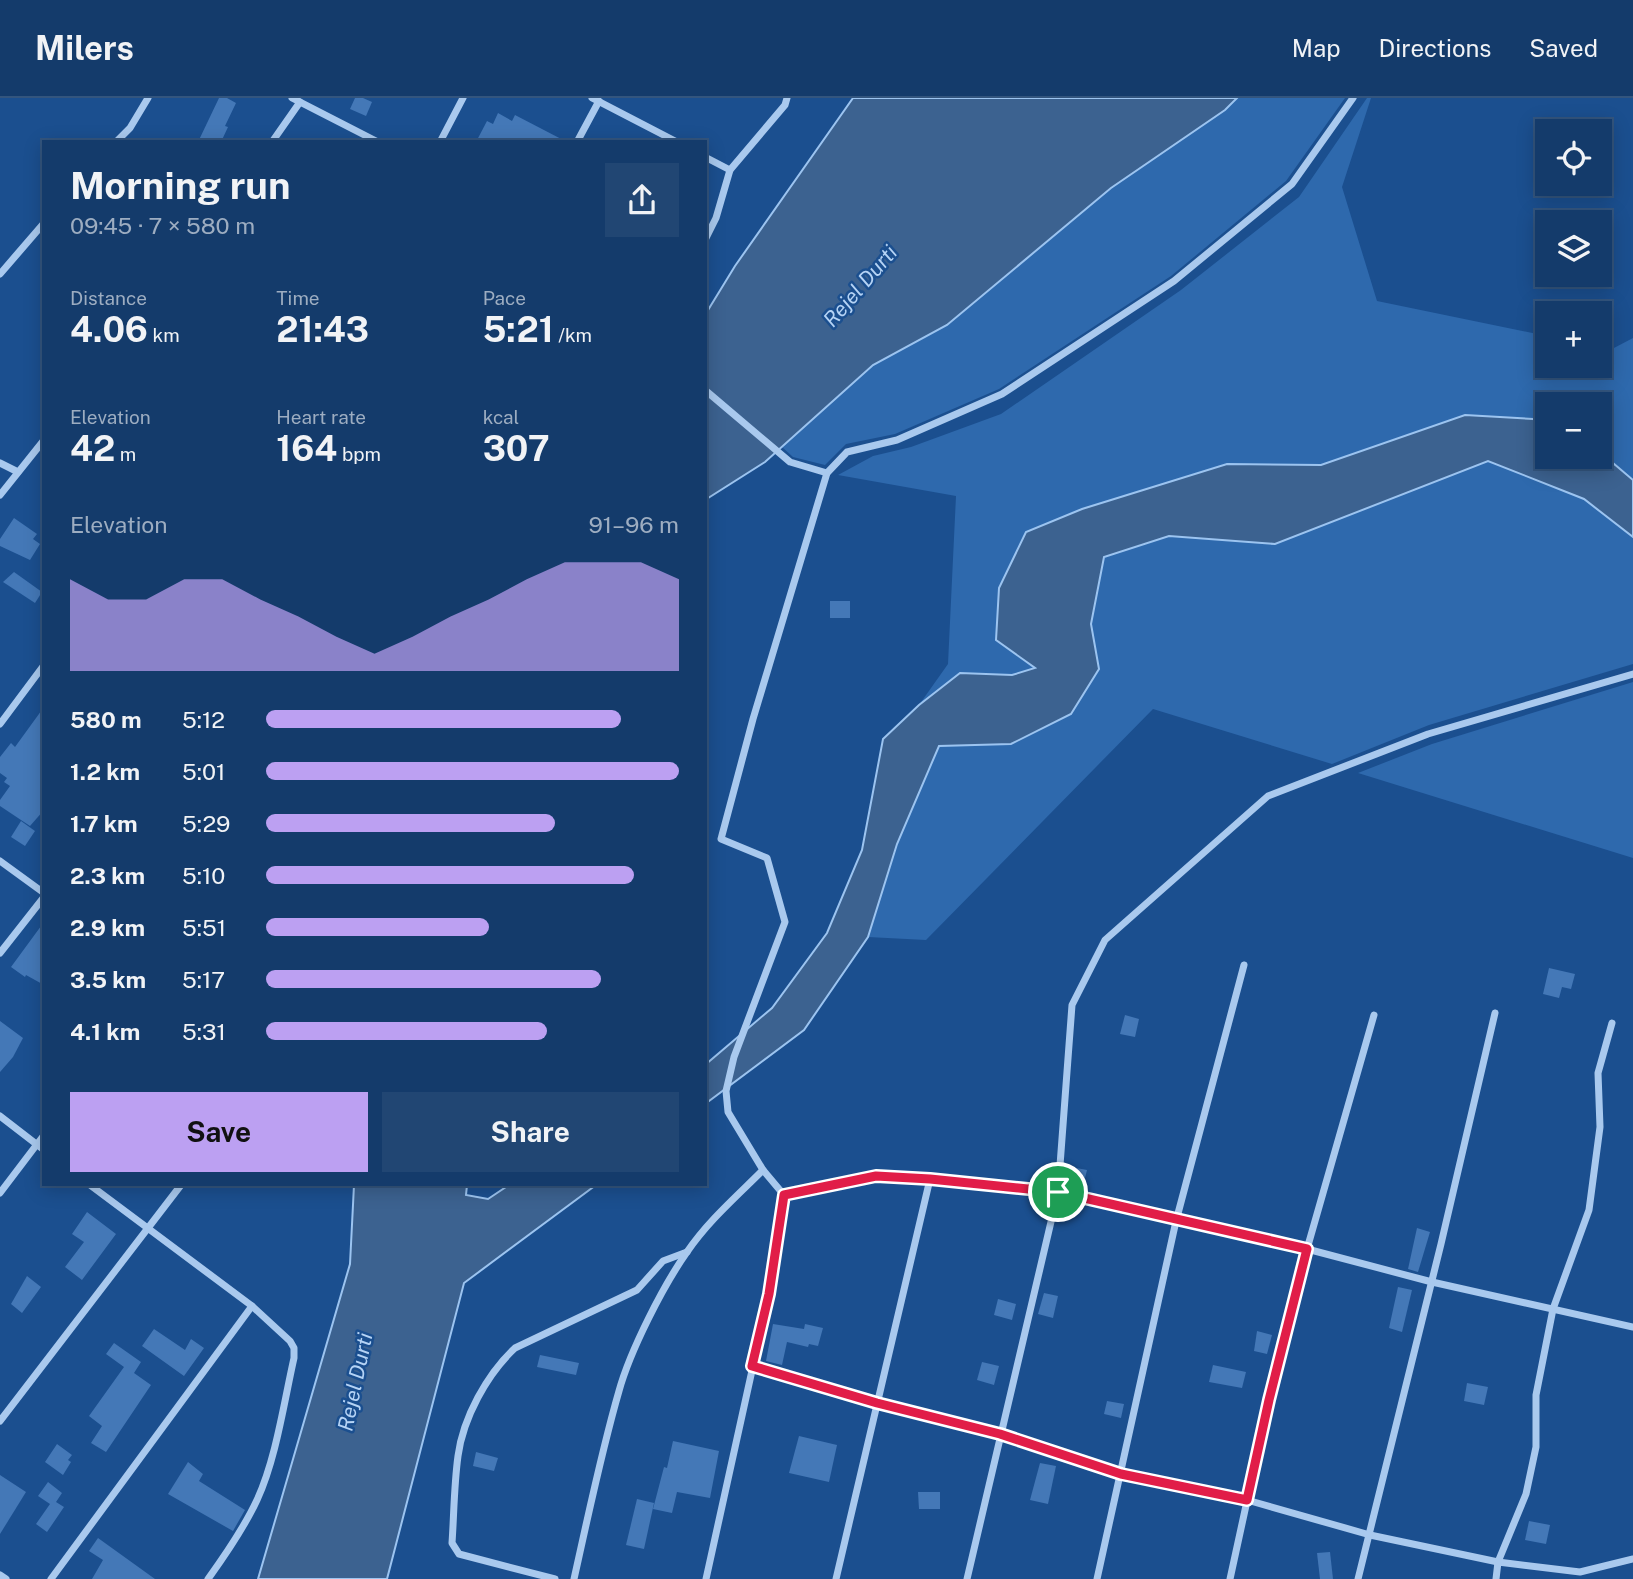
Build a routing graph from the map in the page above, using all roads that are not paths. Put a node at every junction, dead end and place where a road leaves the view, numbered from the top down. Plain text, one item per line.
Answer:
1 (148, 98) edge
2 (463, 98) edge
3 (787, 98) edge
4 (1353, 98) edge
5 (596, 99) edge
6 (296, 100) edge
7 (118, 140) edge
8 (273, 140) edge
9 (374, 140) edge
10 (441, 140) edge
11 (578, 140) edge
12 (673, 140) edge
13 (707, 157) edge
14 (730, 170) junction
15 (42, 225) edge
16 (707, 236) edge
17 (0, 274) edge
18 (707, 392) edge
19 (42, 442) edge
20 (0, 463) edge
21 (18, 472) junction
22 (827, 472) junction
23 (0, 495) edge
24 (42, 668) edge
25 (1633, 674) edge
26 (0, 724) edge
27 (0, 861) edge
28 (42, 893) edge
29 (42, 898) edge
30 (0, 953) edge
31 (1244, 965) dead end
32 (1495, 1013) dead end
33 (1374, 1015) dead end
34 (1612, 1023) dead end
35 (0, 1116) edge
36 (40, 1147) edge
37 (763, 1170) junction
38 (930, 1179) junction
39 (91, 1186) edge
40 (180, 1186) edge
41 (1058, 1192) junction
42 (0, 1193) edge
43 (784, 1195) junction
44 (1176, 1221) junction
45 (148, 1229) junction
46 (1307, 1249) junction
47 (687, 1252) junction
48 (1432, 1282) junction
49 (253, 1306) junction
50 (1553, 1309) junction
51 (1633, 1327) edge
52 (752, 1366) junction
53 (877, 1403) junction
54 (0, 1422) edge
55 (1000, 1434) junction
56 (1121, 1474) junction
57 (1247, 1500) junction
58 (1370, 1535) junction
59 (1633, 1559) edge
60 (1498, 1562) junction
61 (0, 1575) edge
62 (6, 1579) edge
63 (51, 1579) edge
64 (208, 1579) edge
65 (555, 1579) edge
66 (573, 1579) edge
67 (706, 1579) edge
68 (836, 1579) edge
69 (967, 1579) edge
70 (1097, 1579) edge
71 (1230, 1579) edge
72 (1358, 1579) edge
73 (1496, 1579) edge

1 - 7 street
2 - 10 street
3 - 14 street
4 - 22 street
5 - 11 street
5 - 12 street
6 - 8 street
6 - 9 street
13 - 14 street
14 - 16 street
15 - 17 street
18 - 22 street
19 - 21 street
20 - 21 street
21 - 23 street
22 - 37 street
24 - 26 street
25 - 41 street
27 - 28 street
29 - 30 street
31 - 44 street
32 - 48 street
33 - 46 street
34 - 50 street
35 - 36 street
36 - 42 street
37 - 43 street
37 - 47 street
38 - 41 street
38 - 43 street
38 - 53 street
39 - 45 street
40 - 45 street
41 - 44 street
41 - 55 street
43 - 52 street
44 - 46 street
44 - 56 street
45 - 49 street
45 - 54 street
46 - 48 street
46 - 57 street
47 - 65 street
47 - 66 street
48 - 50 street
48 - 58 street
49 - 63 street
49 - 64 street
50 - 51 street
50 - 60 street
52 - 53 street
52 - 67 street
53 - 55 street
53 - 68 street
55 - 56 street
55 - 69 street
56 - 57 street
56 - 70 street
57 - 58 street
57 - 71 street
58 - 60 street
58 - 72 street
59 - 60 street
60 - 73 street
61 - 62 street

